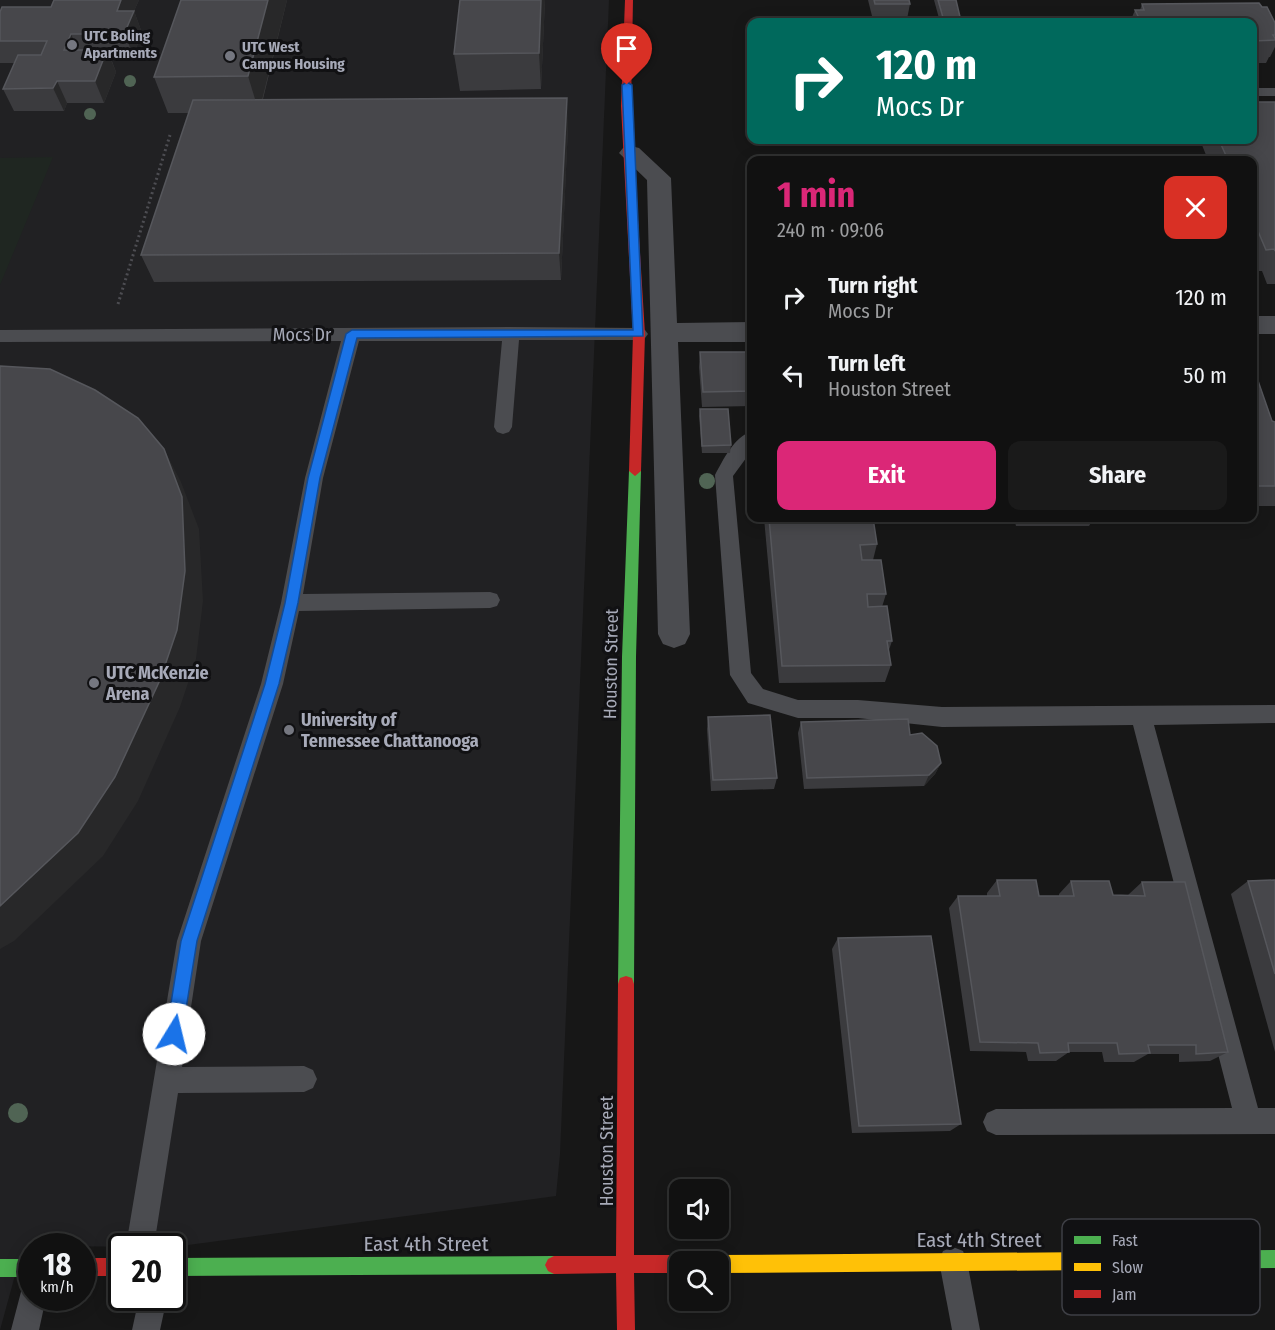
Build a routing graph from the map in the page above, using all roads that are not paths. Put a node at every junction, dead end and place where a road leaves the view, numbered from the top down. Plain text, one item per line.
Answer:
1 (630, 0) edge
2 (1257, 92) edge
3 (1275, 92) edge
4 (631, 153) joint
5 (1257, 325) edge
6 (1275, 325) edge
7 (747, 332) edge
8 (511, 333) junction
9 (651, 333) junction
10 (352, 334) junction
11 (0, 336) edge
12 (503, 427) dead end
13 (747, 443) edge
14 (490, 600) dead end
15 (291, 603) junction
16 (674, 634) dead end
17 (1275, 714) edge
18 (1141, 715) junction
19 (304, 1079) dead end
20 (166, 1080) junction
21 (1248, 1121) junction
22 (1275, 1121) edge
23 (996, 1122) dead end
24 (142, 1233) edge
25 (1260, 1259) edge
26 (1275, 1259) edge
27 (1062, 1260) edge
28 (953, 1261) junction
29 (625, 1264) junction
30 (669, 1264) edge
31 (729, 1264) edge
32 (186, 1267) edge
33 (0, 1268) edge
34 (18, 1268) edge
35 (29, 1311) edge
36 (150, 1311) edge
37 (25, 1330) edge
38 (146, 1330) edge
39 (626, 1330) edge
40 (966, 1330) edge

1 - 4 street
2 - 3 lane
4 - 9 street
5 - 6 street
7 - 9 street
8 - 9 lane, Mocs Dr
8 - 10 lane, Mocs Dr
8 - 12 lane
9 - 16 street
9 - 29 street, Houston Street
10 - 11 lane, Mocs Dr
10 - 15 lane
13 - 18 lane
14 - 15 lane
15 - 20 lane
17 - 18 lane
18 - 21 lane
19 - 20 lane
20 - 24 lane
21 - 22 lane
21 - 23 lane
25 - 26 street, East 4th Street
27 - 28 street, East 4th Street
28 - 31 street, East 4th Street
28 - 40 lane
29 - 30 street, East 4th Street
29 - 32 street, East 4th Street
29 - 39 street, Houston Street
33 - 34 street
35 - 37 lane
36 - 38 lane

